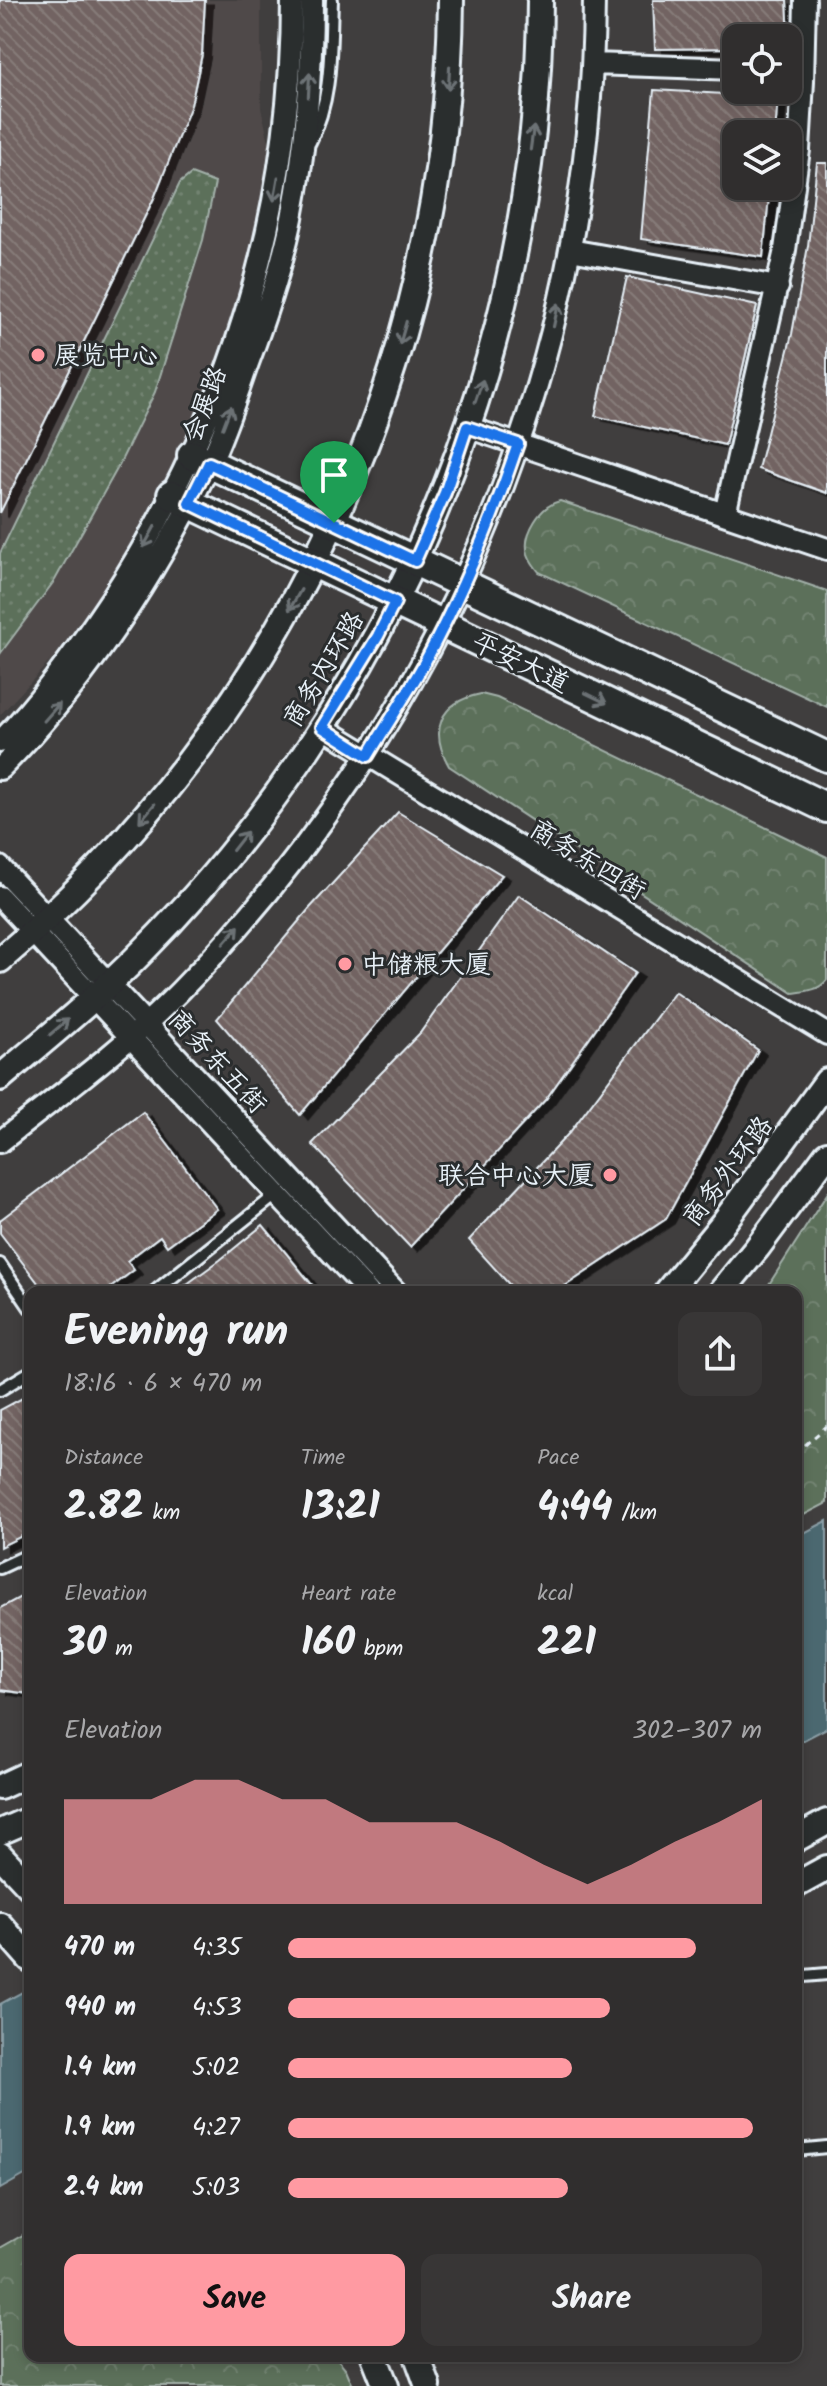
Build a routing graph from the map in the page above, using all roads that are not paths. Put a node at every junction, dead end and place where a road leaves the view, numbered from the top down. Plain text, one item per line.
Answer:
1 (292, 0) edge
2 (312, 0) edge
3 (332, 0) edge
4 (451, 0) edge
5 (540, 0) edge
6 (594, 0) edge
7 (805, 0) edge
8 (802, 24) edge
9 (593, 64) junction
10 (722, 69) edge
11 (797, 104) edge
12 (302, 157) junction
13 (570, 250) junction
14 (778, 287) junction
15 (467, 427) junction
16 (518, 444) junction
17 (201, 459) junction
18 (180, 499) junction
19 (725, 514) junction
20 (334, 523) junction
21 (827, 549) edge
22 (415, 561) junction
23 (314, 563) junction
24 (463, 584) junction
25 (395, 602) junction
26 (443, 625) junction
27 (322, 727) junction
28 (0, 742) edge
29 (368, 756) junction
30 (827, 757) edge
31 (0, 769) edge
32 (827, 808) edge
33 (0, 867) edge
34 (0, 897) edge
35 (40, 925) junction
36 (0, 960) edge
37 (102, 990) junction
38 (138, 1029) junction
39 (827, 1034) edge
40 (0, 1078) edge
41 (827, 1081) edge
42 (0, 1142) edge
43 (827, 1154) edge
44 (277, 1194) junction
45 (0, 1264) edge
46 (162, 1286) edge
47 (362, 1286) edge
48 (390, 1286) edge
49 (672, 1286) edge
50 (726, 1286) edge
51 (24, 1299) edge
52 (24, 1376) edge
53 (0, 1390) edge
54 (24, 1557) edge
55 (0, 1568) edge
56 (24, 1776) edge
57 (0, 1787) edge
58 (24, 1822) edge
59 (827, 1822) edge
60 (0, 1832) edge
61 (802, 1836) edge
62 (0, 1855) edge
63 (827, 1868) edge
64 (24, 1880) edge
65 (802, 1882) edge
66 (0, 1925) edge
67 (24, 1952) edge
68 (827, 1974) edge
69 (804, 1976) dead end
70 (827, 2147) edge
71 (802, 2149) edge
72 (377, 2362) edge
73 (390, 2362) edge
74 (420, 2362) edge
75 (431, 2362) edge
76 (389, 2386) edge
77 (430, 2386) edge

1 -> 17 street, 会展路
12 -> 2 street, 会展路
3 - 12 lane
4 -> 20 street
15 -> 5 street, 商务内环路
6 - 9 street
7 - 8 street
9 - 10 street
9 - 13 street
11 - 14 street
17 -> 12 street, 会展路
13 - 14 street
16 -> 13 street
14 - 19 street
15 - 16 street
15 - 22 street, 商务内环路
16 - 19 street
16 - 24 street
17 - 18 street, 会展路
17 - 20 main road, 平安大道
18 - 23 main road, 平安大道
18 -> 28 street, 会展路
31 -> 18 street, 会展路
19 - 21 street
20 - 22 main road, 平安大道
20 - 23 street
22 - 24 main road, 平安大道
22 - 25 street, 商务内环路
23 - 25 main road, 平安大道
23 -> 35 street
24 - 26 street
24 - 30 main road, 平安大道
25 - 26 main road, 平安大道
25 - 27 street, 商务内环路
26 - 29 street
26 -> 32 main road, 平安大道
27 - 29 street, 商务东四街
37 -> 27 street, 商务内环路
38 -> 29 street
29 - 39 street, 商务东四街
33 - 35 street, 商务东五街
34 - 35 street, 商务东五街
35 - 36 street
35 - 37 street, 商务东五街
37 - 38 street, 商务东五街
40 -> 37 street, 商务内环路
38 - 42 street
38 - 44 street, 商务东五街
38 - 48 street, 商务东五街
41 - 49 street, 商务外环路
43 - 50 street
44 - 46 lane
44 - 47 street, 商务东五街
45 - 51 lane
52 - 53 lane
54 - 55 lane
56 - 57 street
58 - 60 street
59 - 61 street
62 - 64 street
63 - 65 street
66 - 67 street
68 - 69 lane
70 - 71 lane
72 - 76 street
73 - 76 street
74 - 77 street
75 - 77 street

